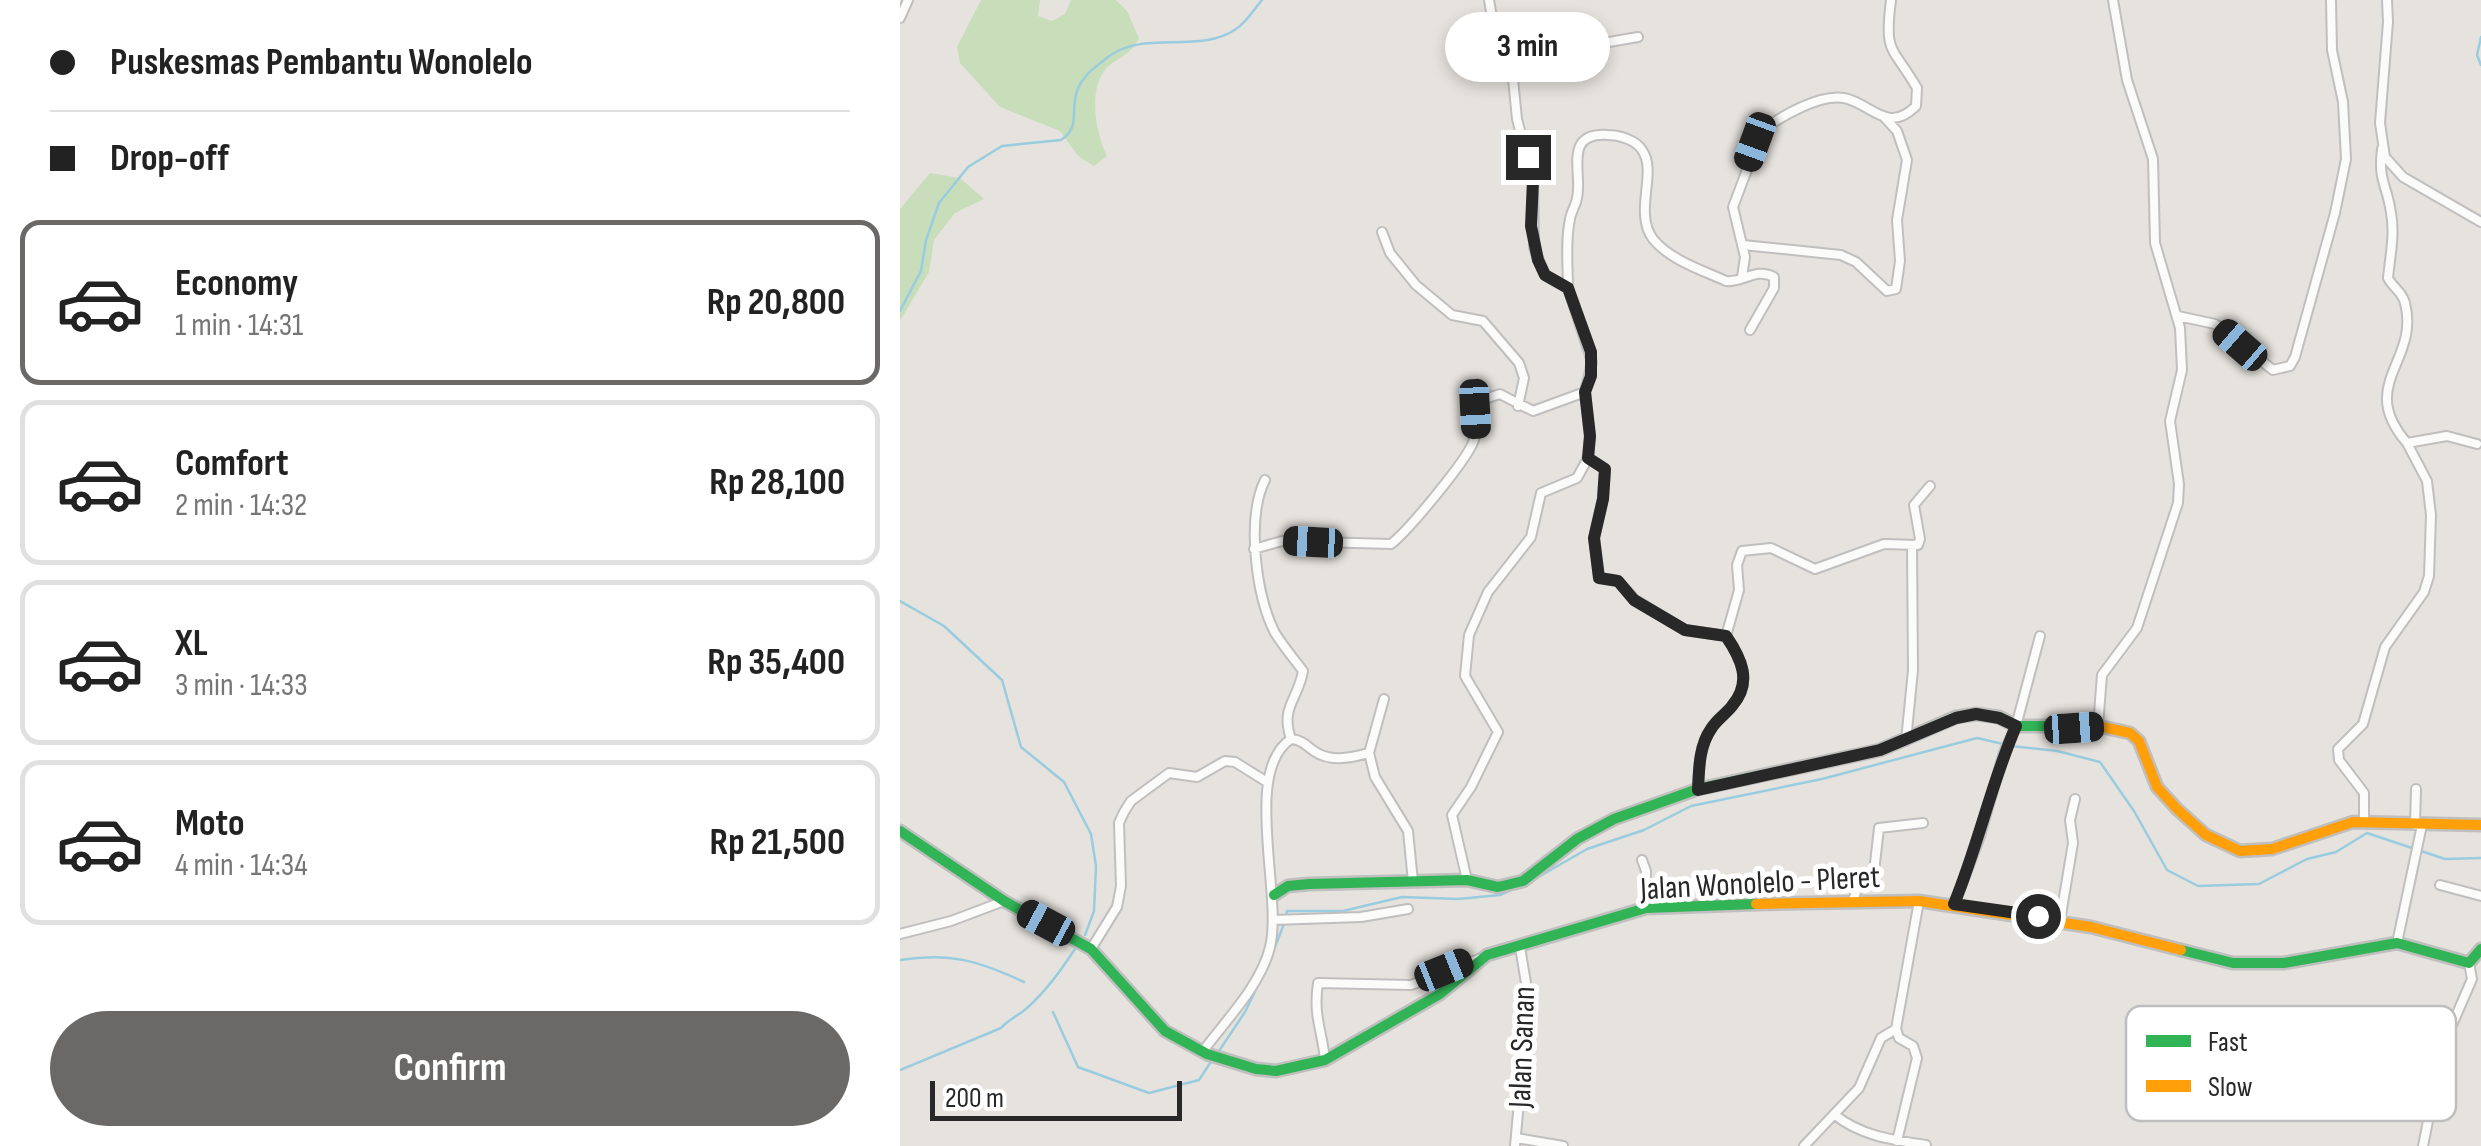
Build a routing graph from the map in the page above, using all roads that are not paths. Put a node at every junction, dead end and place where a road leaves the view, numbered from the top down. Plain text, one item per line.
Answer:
1 (908, 0) edge
2 (1489, 0) edge
3 (1892, 0) edge
4 (2113, 0) edge
5 (2331, 0) edge
6 (2386, 0) edge
7 (900, 18) edge
8 (1638, 38) dead end
9 (1512, 59) junction
10 (1884, 117) junction
11 (2382, 149) junction
12 (2481, 222) edge
13 (1382, 232) dead end
14 (1743, 246) junction
15 (1742, 278) junction
16 (1568, 288) junction
17 (2178, 316) junction
18 (1750, 330) dead end
19 (1585, 392) junction
20 (1518, 406) junction
21 (2407, 443) junction
22 (2478, 444) dead end
23 (1588, 458) junction
24 (1265, 480) dead end
25 (1930, 486) dead end
26 (1912, 546) junction
27 (1254, 549) junction
28 (1726, 636) junction
29 (2040, 636) dead end
30 (1384, 700) dead end
31 (2016, 726) junction
32 (2098, 726) junction
33 (1291, 739) junction
34 (1906, 741) junction
35 (1369, 753) junction
36 (1266, 782) junction
37 (2416, 789) dead end
38 (1698, 790) junction
39 (2075, 799) dead end
40 (2364, 822) junction
41 (1922, 823) dead end
42 (2418, 825) junction
43 (2481, 825) edge
44 (900, 832) edge
45 (1642, 860) dead end
46 (1467, 880) junction
47 (1413, 882) junction
48 (2440, 885) dead end
49 (1274, 894) junction
50 (2481, 896) edge
51 (1004, 900) junction
52 (1853, 900) junction
53 (1920, 900) junction
54 (1954, 904) junction
55 (1646, 908) junction
56 (1408, 909) dead end
57 (1276, 920) junction
58 (2060, 920) junction
59 (900, 934) edge
60 (2398, 943) junction
61 (1520, 947) junction
62 (1091, 949) junction
63 (2481, 949) edge
64 (1479, 959) junction
65 (2469, 963) junction
66 (2456, 1015) edge
67 (1896, 1029) junction
68 (1205, 1052) junction
69 (1324, 1060) junction
70 (1835, 1115) junction
71 (2428, 1121) edge
72 (1898, 1141) junction
73 (1516, 1142) edge
74 (1926, 1144) edge
75 (1564, 1146) edge
76 (1804, 1146) edge
77 (2423, 1146) edge

1 - 7 street
2 - 9 street
3 - 10 street
4 - 17 street
5 - 17 street
6 - 11 street
8 - 9 street
9 - 16 street
10 - 14 street
10 - 14 street
11 - 12 street
11 - 21 street
13 - 20 street
14 - 15 street
15 - 16 street
15 - 18 street
16 - 19 street
17 - 32 street
19 - 20 street
19 - 23 street
20 - 27 street
21 - 22 street
21 - 40 street
23 - 28 street
23 - 46 street
24 - 27 street
25 - 26 street
26 - 28 street
26 - 34 street
27 - 33 street
28 - 38 street
29 - 31 street
30 - 35 street
31 - 32 main road
31 - 34 main road
31 - 54 street
32 - 40 main road
33 - 35 street
33 - 36 street
34 - 38 main road
35 - 47 street
36 - 49 street
36 - 62 street
37 - 42 street
38 - 46 main road
39 - 58 street
40 - 42 main road
41 - 52 street
42 - 43 main road
42 - 60 street
44 - 51 main road, Jalan Wonolelo - Pleret
45 - 55 street
46 - 47 main road
47 - 49 main road
48 - 50 street
49 - 57 street
51 - 59 street
51 - 62 main road, Jalan Wonolelo - Pleret
52 - 53 main road, Jalan Wonolelo - Pleret
52 - 55 main road, Jalan Wonolelo - Pleret
53 - 54 main road, Jalan Wonolelo - Pleret
53 - 67 street
54 - 58 main road, Jalan Wonolelo - Pleret
55 - 61 main road, Jalan Wonolelo - Pleret
56 - 57 street
57 - 68 street
58 - 60 main road, Jalan Wonolelo - Pleret
60 - 65 main road, Jalan Wonolelo - Pleret
61 - 64 main road, Jalan Wonolelo - Pleret
61 - 73 street, Jalan Sanan
62 - 68 main road, Jalan Wonolelo - Pleret
63 - 65 main road
64 - 69 main road, Jalan Wonolelo - Pleret
64 - 69 street
65 - 66 street
67 - 70 street
67 - 72 street
68 - 69 main road, Jalan Wonolelo - Pleret
70 - 72 street
70 - 76 street
71 - 77 street
72 - 74 street
73 - 75 street

